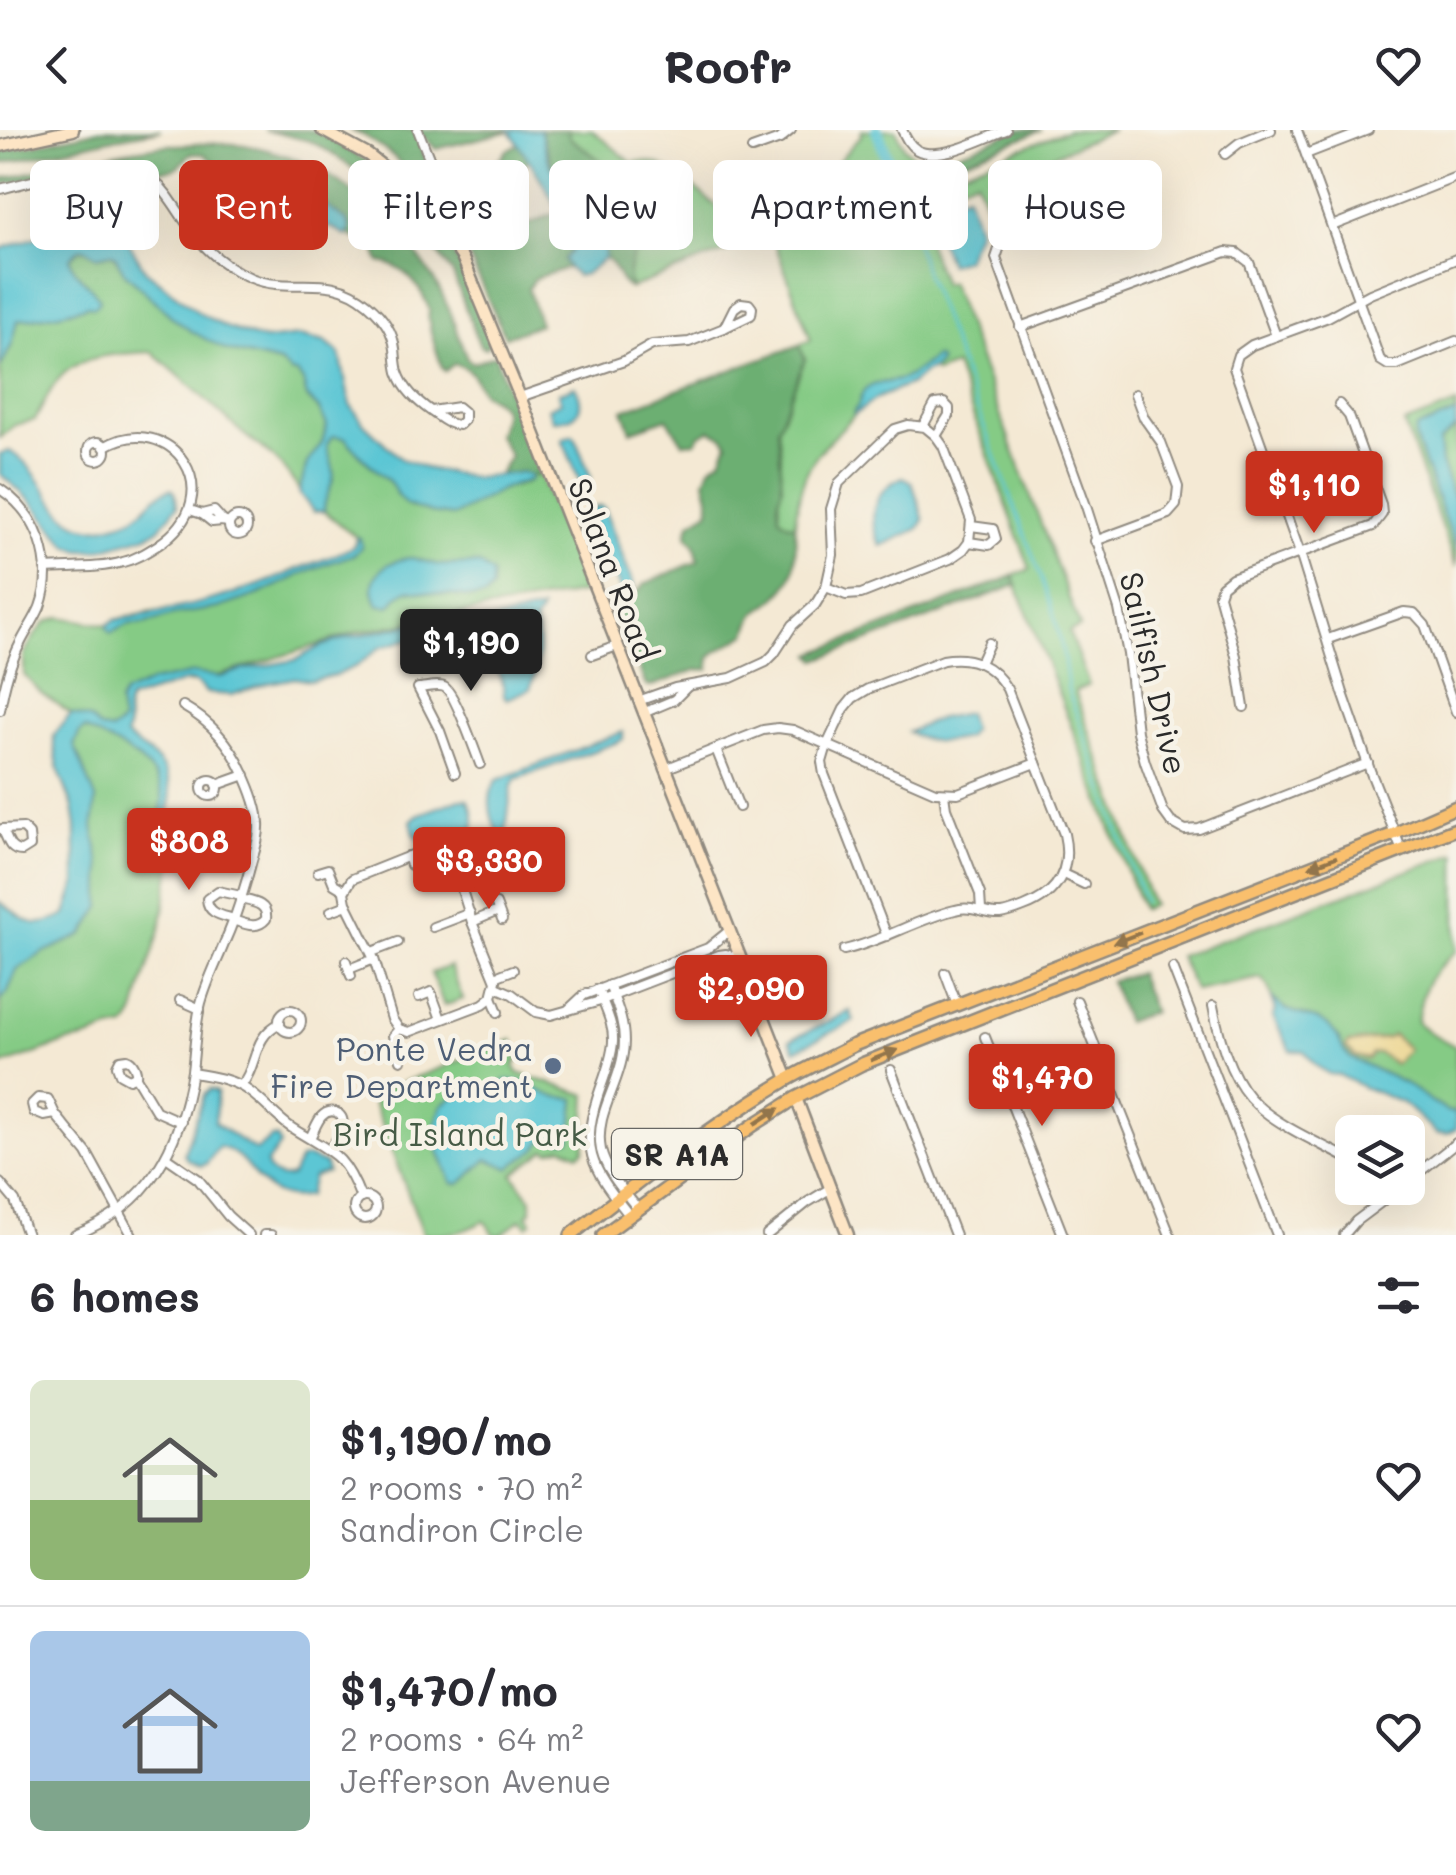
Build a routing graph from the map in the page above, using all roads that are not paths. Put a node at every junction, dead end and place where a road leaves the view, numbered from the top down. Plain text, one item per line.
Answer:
1 (73, 130) edge
2 (322, 130) edge
3 (418, 130) edge
4 (792, 130) edge
5 (902, 130) edge
6 (1006, 130) edge
7 (1271, 130) edge
8 (1297, 130) edge
9 (1368, 130) edge
10 (0, 146) edge
11 (752, 149) dead end
12 (1226, 154) dead end
13 (1306, 154) junction
14 (374, 160) edge
15 (429, 160) edge
16 (1456, 177) edge
17 (0, 189) edge
18 (1332, 226) junction
19 (457, 250) edge
20 (999, 250) edge
21 (1456, 259) edge
22 (1359, 300) junction
23 (1020, 327) junction
24 (724, 328) dead end
25 (1276, 336) junction
26 (1456, 342) edge
27 (1135, 394) dead end
28 (520, 398) junction
29 (1339, 404) dead end
30 (432, 411) dead end
31 (922, 426) junction
32 (936, 436) junction
33 (104, 446) dead end
34 (0, 489) edge
35 (190, 510) junction
36 (226, 522) dead end
37 (971, 526) junction
38 (1096, 541) junction
39 (969, 542) junction
40 (1300, 553) junction
41 (45, 568) junction
42 (826, 587) junction
43 (1328, 639) junction
44 (989, 644) dead end
45 (617, 646) junction
46 (592, 654) dead end
47 (980, 663) junction
48 (686, 687) junction
49 (638, 701) junction
50 (183, 706) dead end
51 (1244, 707) dead end
52 (0, 710) edge
53 (1456, 712) edge
54 (643, 713) junction
55 (827, 745) junction
56 (716, 748) junction
57 (1036, 763) junction
58 (1368, 763) junction
59 (480, 764) dead end
60 (664, 769) junction
61 (455, 773) dead end
62 (245, 775) junction
63 (218, 786) dead end
64 (944, 794) junction
65 (739, 807) dead end
66 (1456, 807) edge
67 (1456, 829) edge
68 (1394, 834) junction
69 (393, 848) dead end
70 (1402, 851) junction
71 (403, 858) junction
72 (471, 858) dead end
73 (455, 864) junction
74 (355, 865) dead end
75 (370, 871) junction
76 (318, 872) dead end
77 (1063, 874) junction
78 (358, 876) junction
79 (374, 881) dead end
80 (1084, 884) dead end
81 (344, 890) junction
82 (241, 897) junction
83 (347, 905) junction
84 (1206, 908) junction
85 (981, 910) junction
86 (331, 912) dead end
87 (499, 912) dead end
88 (471, 918) junction
89 (234, 920) junction
90 (1212, 925) junction
91 (434, 928) dead end
92 (730, 930) junction
93 (887, 936) junction
94 (398, 942) dead end
95 (844, 950) dead end
96 (373, 956) junction
97 (741, 959) junction
98 (1173, 968) dead end
99 (349, 969) dead end
100 (514, 970) dead end
101 (945, 973) dead end
102 (1020, 980) junction
103 (609, 985) junction
104 (494, 987) junction
105 (598, 990) junction
106 (613, 996) junction
107 (419, 997) dead end
108 (1026, 998) junction
109 (180, 1000) dead end
110 (602, 1000) junction
111 (1077, 1001) dead end
112 (957, 1005) junction
113 (1213, 1006) dead end
114 (200, 1008) junction
115 (568, 1010) junction
116 (498, 1012) dead end
117 (442, 1019) junction
118 (280, 1023) dead end
119 (401, 1030) junction
120 (985, 1037) dead end
121 (401, 1060) dead end
122 (891, 1070) dead end
123 (192, 1073) junction
124 (135, 1076) dead end
125 (788, 1079) junction
126 (241, 1086) junction
127 (598, 1094) junction
128 (609, 1098) junction
129 (796, 1098) junction
130 (55, 1114) dead end
131 (181, 1122) junction
132 (310, 1138) junction
133 (1456, 1144) edge
134 (330, 1149) junction
135 (1335, 1151) edge
136 (166, 1157) junction
137 (1425, 1168) edge
138 (0, 1183) edge
139 (830, 1188) junction
140 (621, 1196) junction
141 (361, 1198) dead end
142 (1373, 1205) edge
143 (118, 1212) junction
144 (633, 1212) junction
145 (28, 1235) edge
146 (75, 1235) edge
147 (132, 1235) edge
148 (249, 1235) edge
149 (264, 1235) edge
150 (271, 1235) edge
151 (571, 1235) edge
152 (603, 1235) edge
153 (767, 1235) edge
154 (848, 1235) edge
155 (955, 1235) edge
156 (1063, 1235) edge
157 (1170, 1235) edge
158 (1277, 1235) edge
159 (1344, 1235) edge

1 - 10 street
2 - 14 street, Solana Road
3 - 15 street
4 - 11 street
5 - 6 street
7 - 12 street
8 - 13 street
9 - 13 street
13 - 18 street
16 - 18 street
17 - 30 street
18 - 22 street
19 - 28 street, Solana Road
20 - 23 street, Sailfish Drive
21 - 22 street
22 - 25 street
22 - 26 street
23 - 25 street
23 - 38 street, Sailfish Drive
24 - 28 street
25 - 40 street
27 - 38 street
28 - 45 street, Solana Road
29 - 40 street
31 - 32 street
31 - 32 street
31 - 42 street
32 - 37 street
33 - 35 street
34 - 41 street
35 - 36 street
35 - 41 street
37 - 39 street
37 - 39 street
38 - 58 street, Sailfish Drive
39 - 42 street
40 - 43 street
40 - 51 street
41 - 52 street
42 - 48 street
43 - 53 street
43 - 58 street
44 - 47 street
45 - 46 street
45 - 49 street, Solana Road
47 - 55 street
47 - 57 street
48 - 49 street
48 - 54 street
49 - 54 street, Solana Road
50 - 62 street
54 - 60 street, Solana Road
55 - 56 street
55 - 64 street
55 - 93 street
56 - 60 street
56 - 65 street
57 - 64 street
57 - 77 street
58 - 68 street
59 - 61 street
60 - 92 street, Solana Road
62 - 63 street
62 - 82 street
64 - 85 street
66 - 68 main road, SR A1A
67 - 70 main road, SR A1A
68 - 70 street
68 -> 84 main road, SR A1A
69 - 71 street
70 - 90 main road, SR A1A
71 - 73 street
71 - 75 street
72 - 73 street
73 - 88 street
74 - 78 street
75 - 78 street
75 - 79 street
76 - 81 street
77 - 80 street
77 - 85 street
78 - 81 street
81 - 83 street
82 - 89 street
82 - 89 street
82 - 89 street
83 - 86 street
83 - 96 street
84 - 90 main road
84 -> 102 main road, SR A1A
85 - 93 street
87 - 88 street
88 - 91 street
88 - 104 street
89 - 114 street
90 - 108 main road, SR A1A
92 - 97 street, Solana Road
92 - 103 street
93 - 95 street
94 - 96 street
96 - 99 street
96 - 119 street
97 - 106 street
97 - 125 street, Solana Road
98 - 158 street
100 - 104 street
101 - 112 street
102 - 108 main road
102 - 112 main road, SR A1A
103 - 105 street
103 - 106 street
104 - 115 street
104 - 116 street
104 - 117 street
105 - 110 street
105 - 115 street
106 - 110 street
106 - 128 street
107 - 117 street
129 -> 108 main road, SR A1A
109 - 114 street
110 - 115 street
110 - 127 street
111 - 157 street
112 - 125 main road, SR A1A
113 - 135 street
114 - 123 street
117 - 119 street
118 - 126 street
119 - 121 street
120 - 156 street
122 - 155 street
123 - 126 street
123 - 131 street
124 - 131 street
125 - 129 main road
125 - 140 main road, SR A1A
126 - 132 street
127 - 128 street
127 - 140 street
128 - 140 street
129 - 139 street
144 -> 129 main road, SR A1A
130 - 143 street
131 - 136 street
132 - 134 street
132 - 134 street
133 - 137 street
134 - 141 street
136 - 143 street
136 - 148 street
138 - 145 street
139 - 153 street
139 - 154 street
140 - 144 street
140 - 151 main road, SR A1A
142 - 159 street
143 - 146 street
143 - 147 street
144 - 152 main road, SR A1A
149 - 150 street

